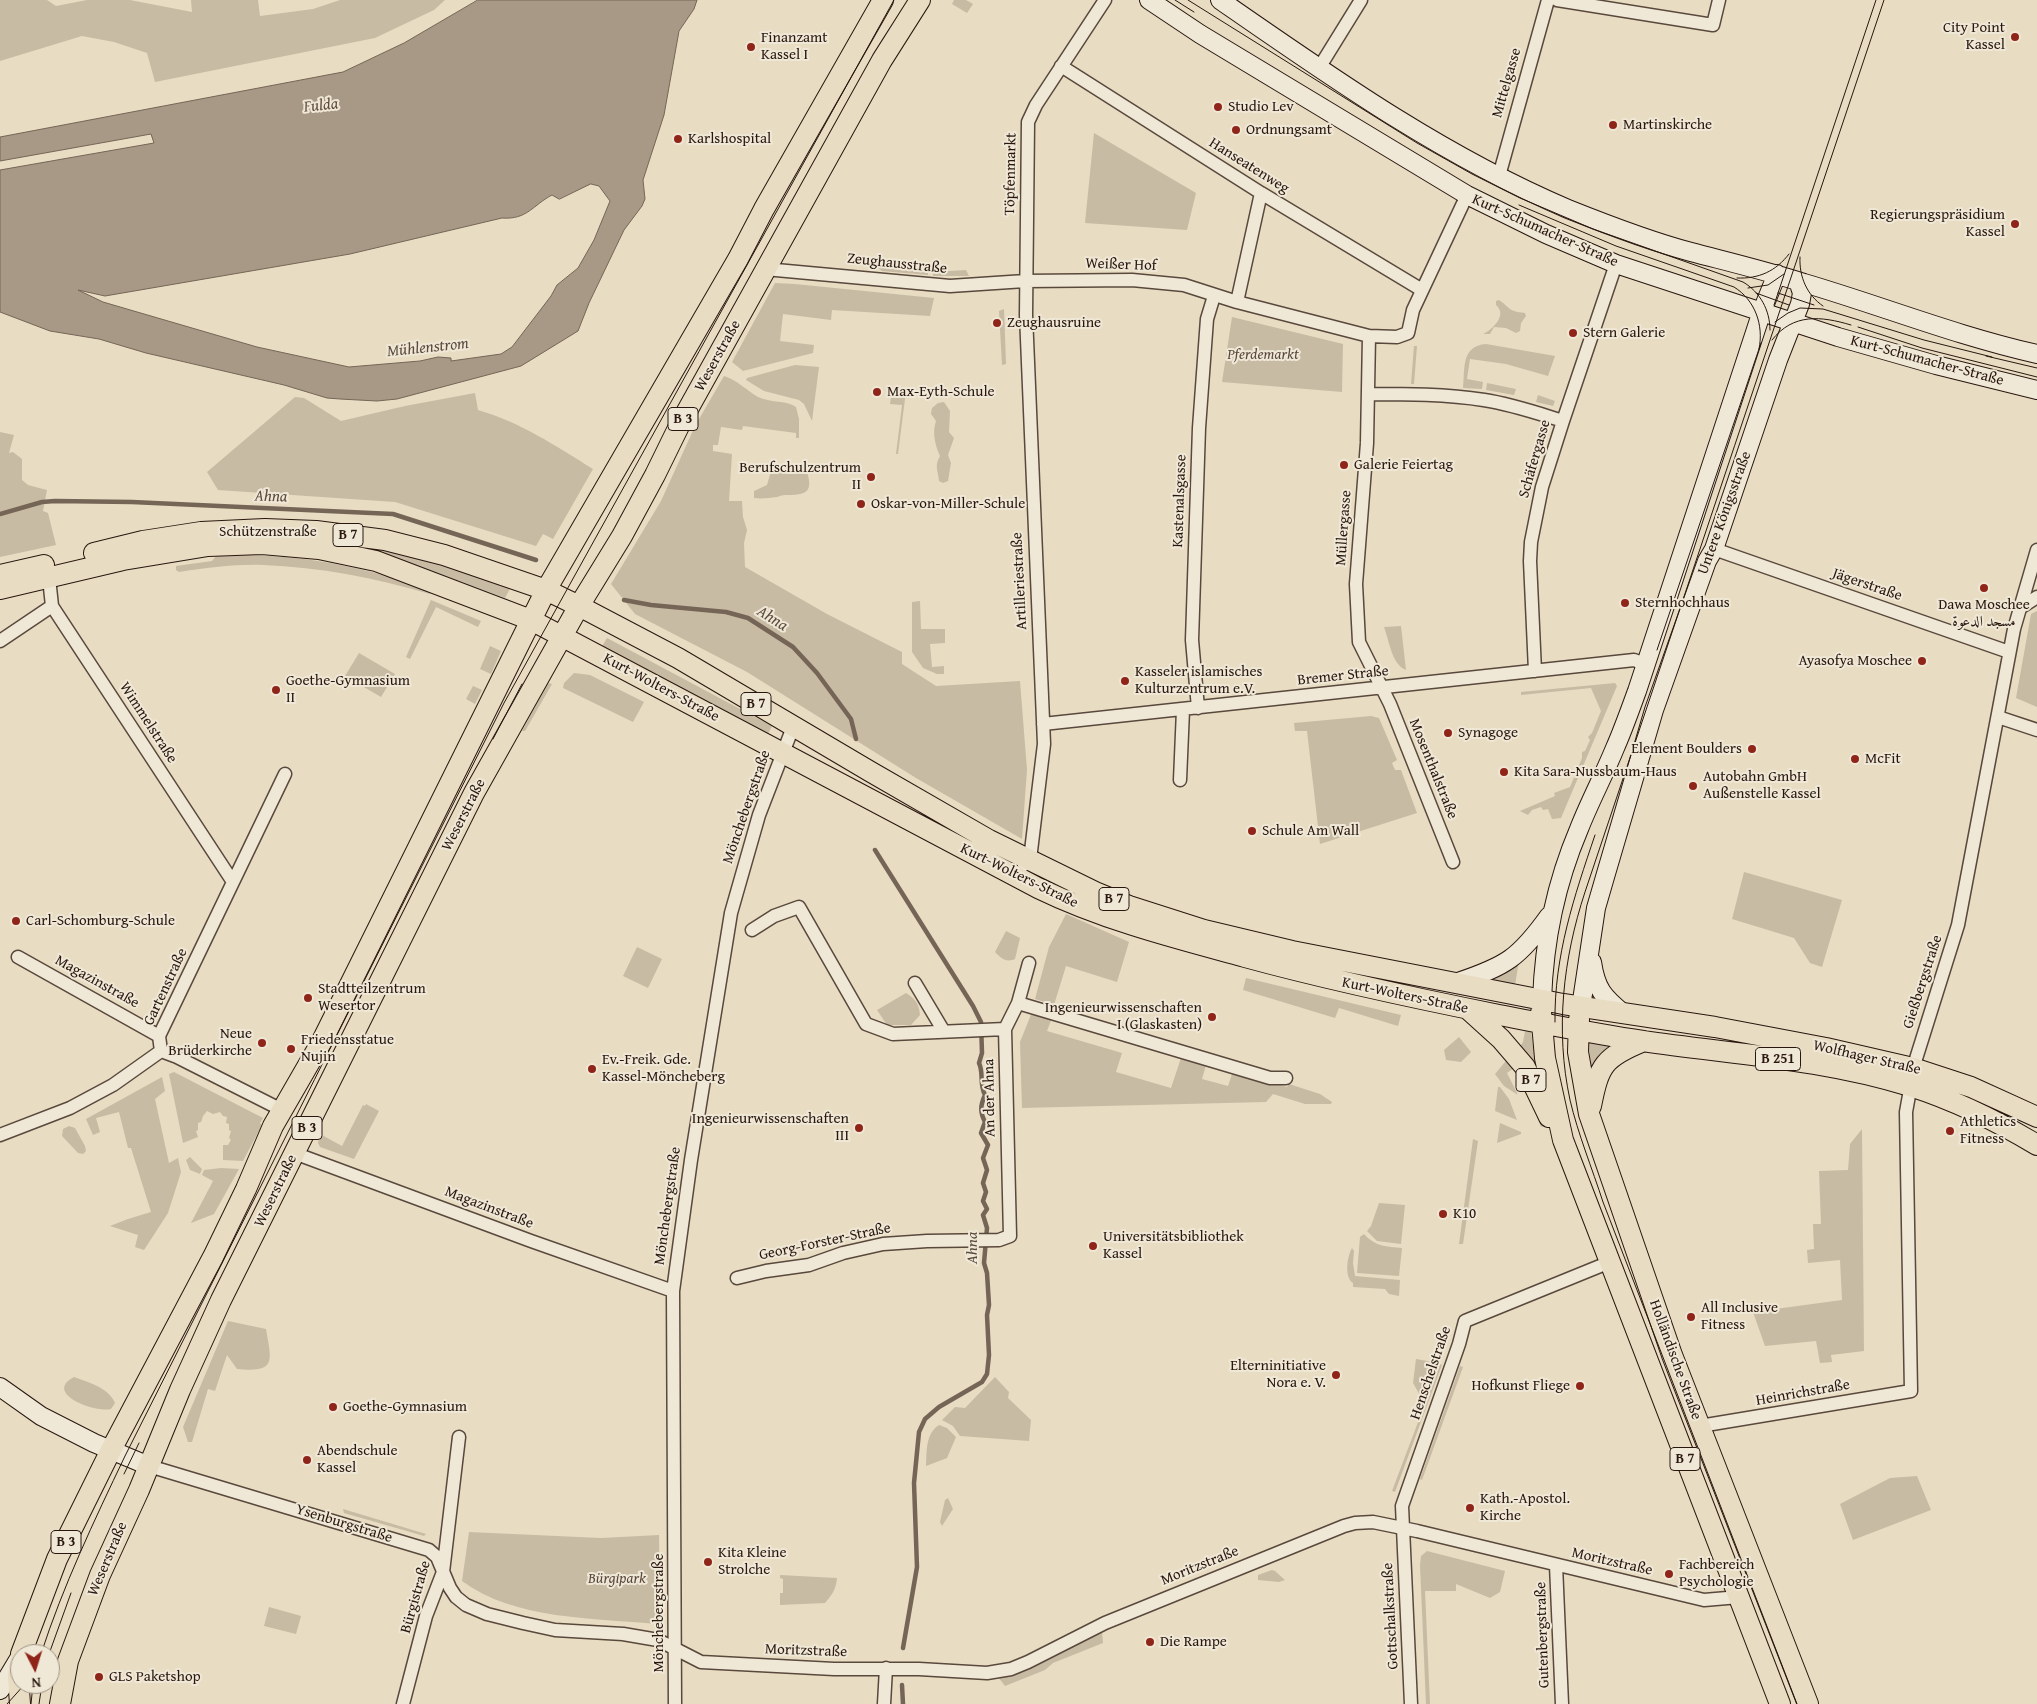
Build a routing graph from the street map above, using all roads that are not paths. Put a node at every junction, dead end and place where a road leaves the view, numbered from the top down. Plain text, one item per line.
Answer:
1 (883, 0) edge
2 (920, 0) edge
3 (1105, 0) edge
4 (1149, 0) edge
5 (1220, 0) edge
6 (1361, 0) edge
7 (1548, 0) edge
8 (1557, 0) edge
9 (1719, 0) edge
10 (1061, 66) junction
11 (1319, 68) junction
12 (1499, 176) junction
13 (1261, 193) junction
14 (1467, 195) junction
15 (1616, 264) junction
16 (765, 269) junction
17 (1777, 274) junction
18 (1025, 281) junction
19 (1798, 281) junction
20 (1422, 290) junction
21 (1214, 296) junction
22 (1237, 302) junction
23 (1762, 311) junction
24 (1792, 321) junction
25 (1369, 336) junction
26 (2037, 354) edge
27 (2037, 390) edge
28 (1368, 394) junction
29 (1562, 421) junction
30 (1714, 549) junction
31 (2037, 550) edge
32 (48, 571) junction
33 (0, 574) edge
34 (0, 589) edge
35 (546, 590) junction
36 (2037, 597) edge
37 (52, 606) junction
38 (579, 606) junction
39 (2020, 608) junction
40 (530, 620) junction
41 (563, 636) junction
42 (0, 641) edge
43 (2009, 652) junction
44 (1645, 664) junction
45 (1535, 671) junction
46 (1382, 688) junction
47 (1198, 708) junction
48 (1183, 710) junction
49 (1998, 717) junction
50 (1043, 724) junction
51 (793, 727) junction
52 (2037, 730) edge
53 (782, 752) junction
54 (285, 774) dead end
55 (1180, 780) dead end
56 (1027, 859) junction
57 (1453, 862) dead end
58 (1018, 877) junction
59 (233, 882) junction
60 (1554, 910) junction
61 (752, 930) dead end
62 (1590, 948) junction
63 (18, 957) dead end
64 (1029, 963) dead end
65 (1458, 982) junction
66 (915, 983) dead end
67 (1542, 1000) junction
68 (1018, 1003) junction
69 (1581, 1007) junction
70 (1468, 1009) junction
71 (1624, 1014) junction
72 (1541, 1024) junction
73 (1005, 1029) junction
74 (943, 1030) junction
75 (1578, 1031) junction
76 (159, 1036) junction
77 (1644, 1041) junction
78 (160, 1051) junction
79 (1912, 1077) junction
80 (1286, 1078) dead end
81 (282, 1110) junction
82 (1589, 1114) junction
83 (2037, 1117) edge
84 (0, 1126) edge
85 (15, 1128) junction
86 (0, 1135) edge
87 (1563, 1140) junction
88 (2037, 1145) edge
89 (294, 1154) junction
90 (1010, 1236) joint
91 (1610, 1262) junction
92 (737, 1278) dead end
93 (673, 1291) junction
94 (0, 1387) edge
95 (1911, 1391) joint
96 (1700, 1426) junction
97 (459, 1437) dead end
98 (111, 1450) junction
99 (149, 1466) junction
100 (1403, 1528) junction
101 (1556, 1565) junction
102 (442, 1572) junction
103 (1739, 1597) junction
104 (25, 1644) edge
105 (676, 1649) junction
106 (886, 1668) junction
107 (60, 1704) edge
108 (403, 1704) edge
109 (675, 1704) edge
110 (884, 1704) edge
111 (1411, 1704) edge
112 (1562, 1704) edge
113 (1780, 1704) edge
114 (1808, 1704) edge

1 - 35 main road, Weserstraße / B 3
2 - 16 main road, Weserstraße / B 3
3 - 10 street, Töpfenmarkt
4 - 14 main road, Kurt-Schumacher-Straße
5 - 11 main road, Kurt-Schumacher-Straße
6 - 11 street
7 - 12 street, Mittelgasse
8 - 9 street
10 - 13 street, Hanseatenweg
10 - 18 street, Töpfenmarkt
11 - 12 main road, Kurt-Schumacher-Straße
12 - 17 main road, Kurt-Schumacher-Straße
13 - 20 street, Hanseatenweg
13 - 22 street
14 - 15 main road, Kurt-Schumacher-Straße
14 - 20 street
15 - 23 main road, Kurt-Schumacher-Straße
15 - 29 street, Schäfergasse
16 - 18 street, Zeughausstraße
16 - 38 main road, Weserstraße / B 3
17 - 19 main road, Kurt-Schumacher-Straße
17 - 23 main road, Untere Königsstraße
18 - 21 street, Weißer Hof
18 - 50 street, Artilleriestraße
19 - 24 main road, Untere Königsstraße
19 - 26 main road, Kurt-Schumacher-Straße
20 - 25 street
21 - 22 street
21 - 47 street, Kastenalsgasse
22 - 25 street
23 - 24 main road, Kurt-Schumacher-Straße
23 - 44 main road, Untere Königsstraße
24 - 27 main road, Kurt-Schumacher-Straße
24 - 30 main road, Untere Königsstraße
25 - 28 street, Müllergasse
28 - 29 street
28 - 46 street, Müllergasse
29 - 45 street, Schäfergasse
30 - 43 street, Jägerstraße
30 - 62 main road, Untere Königsstraße
31 - 39 street, Gießbergstraße
32 - 33 main road, Schützenstraße / B 7
32 - 34 main road, Schützenstraße / B 7
32 - 35 main road, Schützenstraße / B 7
32 - 37 street, Wimmelstraße
32 - 40 main road, Schützenstraße / B 7
35 - 38 main road, Kurt-Wolters-Straße / B 7
35 - 40 main road, Weserstraße / B 3
36 - 39 street
37 - 42 street
37 - 59 street, Wimmelstraße
38 - 41 main road, Weserstraße / B 3
38 - 51 main road, Kurt-Wolters-Straße / B 7
39 - 43 street, Gießbergstraße
40 - 41 main road, Kurt-Wolters-Straße / B 7
40 - 81 main road, Weserstraße / B 3
41 - 53 main road, Kurt-Wolters-Straße / B 7
41 - 89 main road, Weserstraße / B 3
43 - 49 street, Gießbergstraße
44 - 45 street, Bremer Straße
44 - 60 main road, Untere Königsstraße
45 - 46 street, Bremer Straße
46 - 47 street, Bremer Straße
46 - 57 street, Mosenthalstraße
47 - 48 street, Bremer Straße
48 - 50 street, Bremer Straße
48 - 55 street
49 - 52 street
49 - 79 street, Gießbergstraße
50 - 56 street, Artilleriestraße
51 - 53 street, Mönchebergstraße
51 - 56 main road, Kurt-Wolters-Straße / B 7
53 - 58 main road, Kurt-Wolters-Straße / B 7
53 - 93 street, Mönchebergstraße
54 - 59 street, Gartenstraße
56 - 58 street, Artilleriestraße
56 - 65 main road, Kurt-Wolters-Straße / B 7
58 - 70 main road, Kurt-Wolters-Straße / B 7
59 - 76 street, Gartenstraße
60 - 65 main road
60 - 67 main road, Untere Königsstraße
61 - 74 street
62 - 69 main road, Untere Königsstraße
62 - 71 main road
63 - 76 street, Magazinstraße
64 - 68 street, An der Ahna
65 - 67 main road, Kurt-Wolters-Straße / B 7
66 - 74 street
67 - 69 main road, Wolfhager Straße / B 7
67 - 72 main road, Untere Königsstraße
68 - 73 street, An der Ahna
68 - 80 street
69 - 71 main road, Wolfhager Straße / B 251
69 - 75 main road, Holländische Straße / B 7
70 - 72 main road, Kurt-Wolters-Straße / B 251
70 - 87 main road, B 7
71 - 79 main road, Wolfhager Straße / B 251
72 - 75 main road, Kurt-Wolters-Straße / B 251
72 - 87 main road, Holländische Straße
73 - 74 street
73 - 90 street, An der Ahna
75 - 77 main road, Wolfhager Straße / B 251
75 - 82 main road, Holländische Straße / B 7
76 - 78 street, Gartenstraße
77 - 79 main road, Wolfhager Straße / B 251
77 - 82 main road
78 - 81 street
78 - 85 street
79 - 83 main road, Wolfhager Straße / B 251
79 - 88 main road, Wolfhager Straße / B 251
79 - 95 street, Gießbergstraße
81 - 98 main road, Weserstraße / B 3
82 - 96 main road, Holländische Straße / B 7
84 - 85 street
85 - 86 street
87 - 91 main road, Holländische Straße / B 7
89 - 93 street, Magazinstraße
89 - 99 main road, Weserstraße / B 3
90 - 92 street, Georg-Forster-Straße
91 - 100 street, Henschelstraße
91 - 103 main road, Holländische Straße / B 7
93 - 105 street, Mönchebergstraße
94 - 98 main road, Ysenburgstraße
95 - 96 street, Heinrichstraße
96 - 114 main road, Holländische Straße / B 7
97 - 102 street, Bürgistraße
98 - 99 main road, Ysenburgstraße
98 - 104 main road, Weserstraße / B 3
99 - 102 street, Ysenburgstraße
99 - 107 main road, Weserstraße / B 3
100 - 101 street, Moritzstraße
100 - 106 street, Moritzstraße
100 - 111 street, Gottschalkstraße
101 - 103 street, Moritzstraße
101 - 112 street, Gutenbergstraße
102 - 105 street, Ysenburgstraße
102 - 108 street, Bürgistraße
103 - 113 main road, Holländische Straße / B 7
105 - 106 street, Moritzstraße
105 - 109 street, Mönchebergstraße
106 - 110 street

